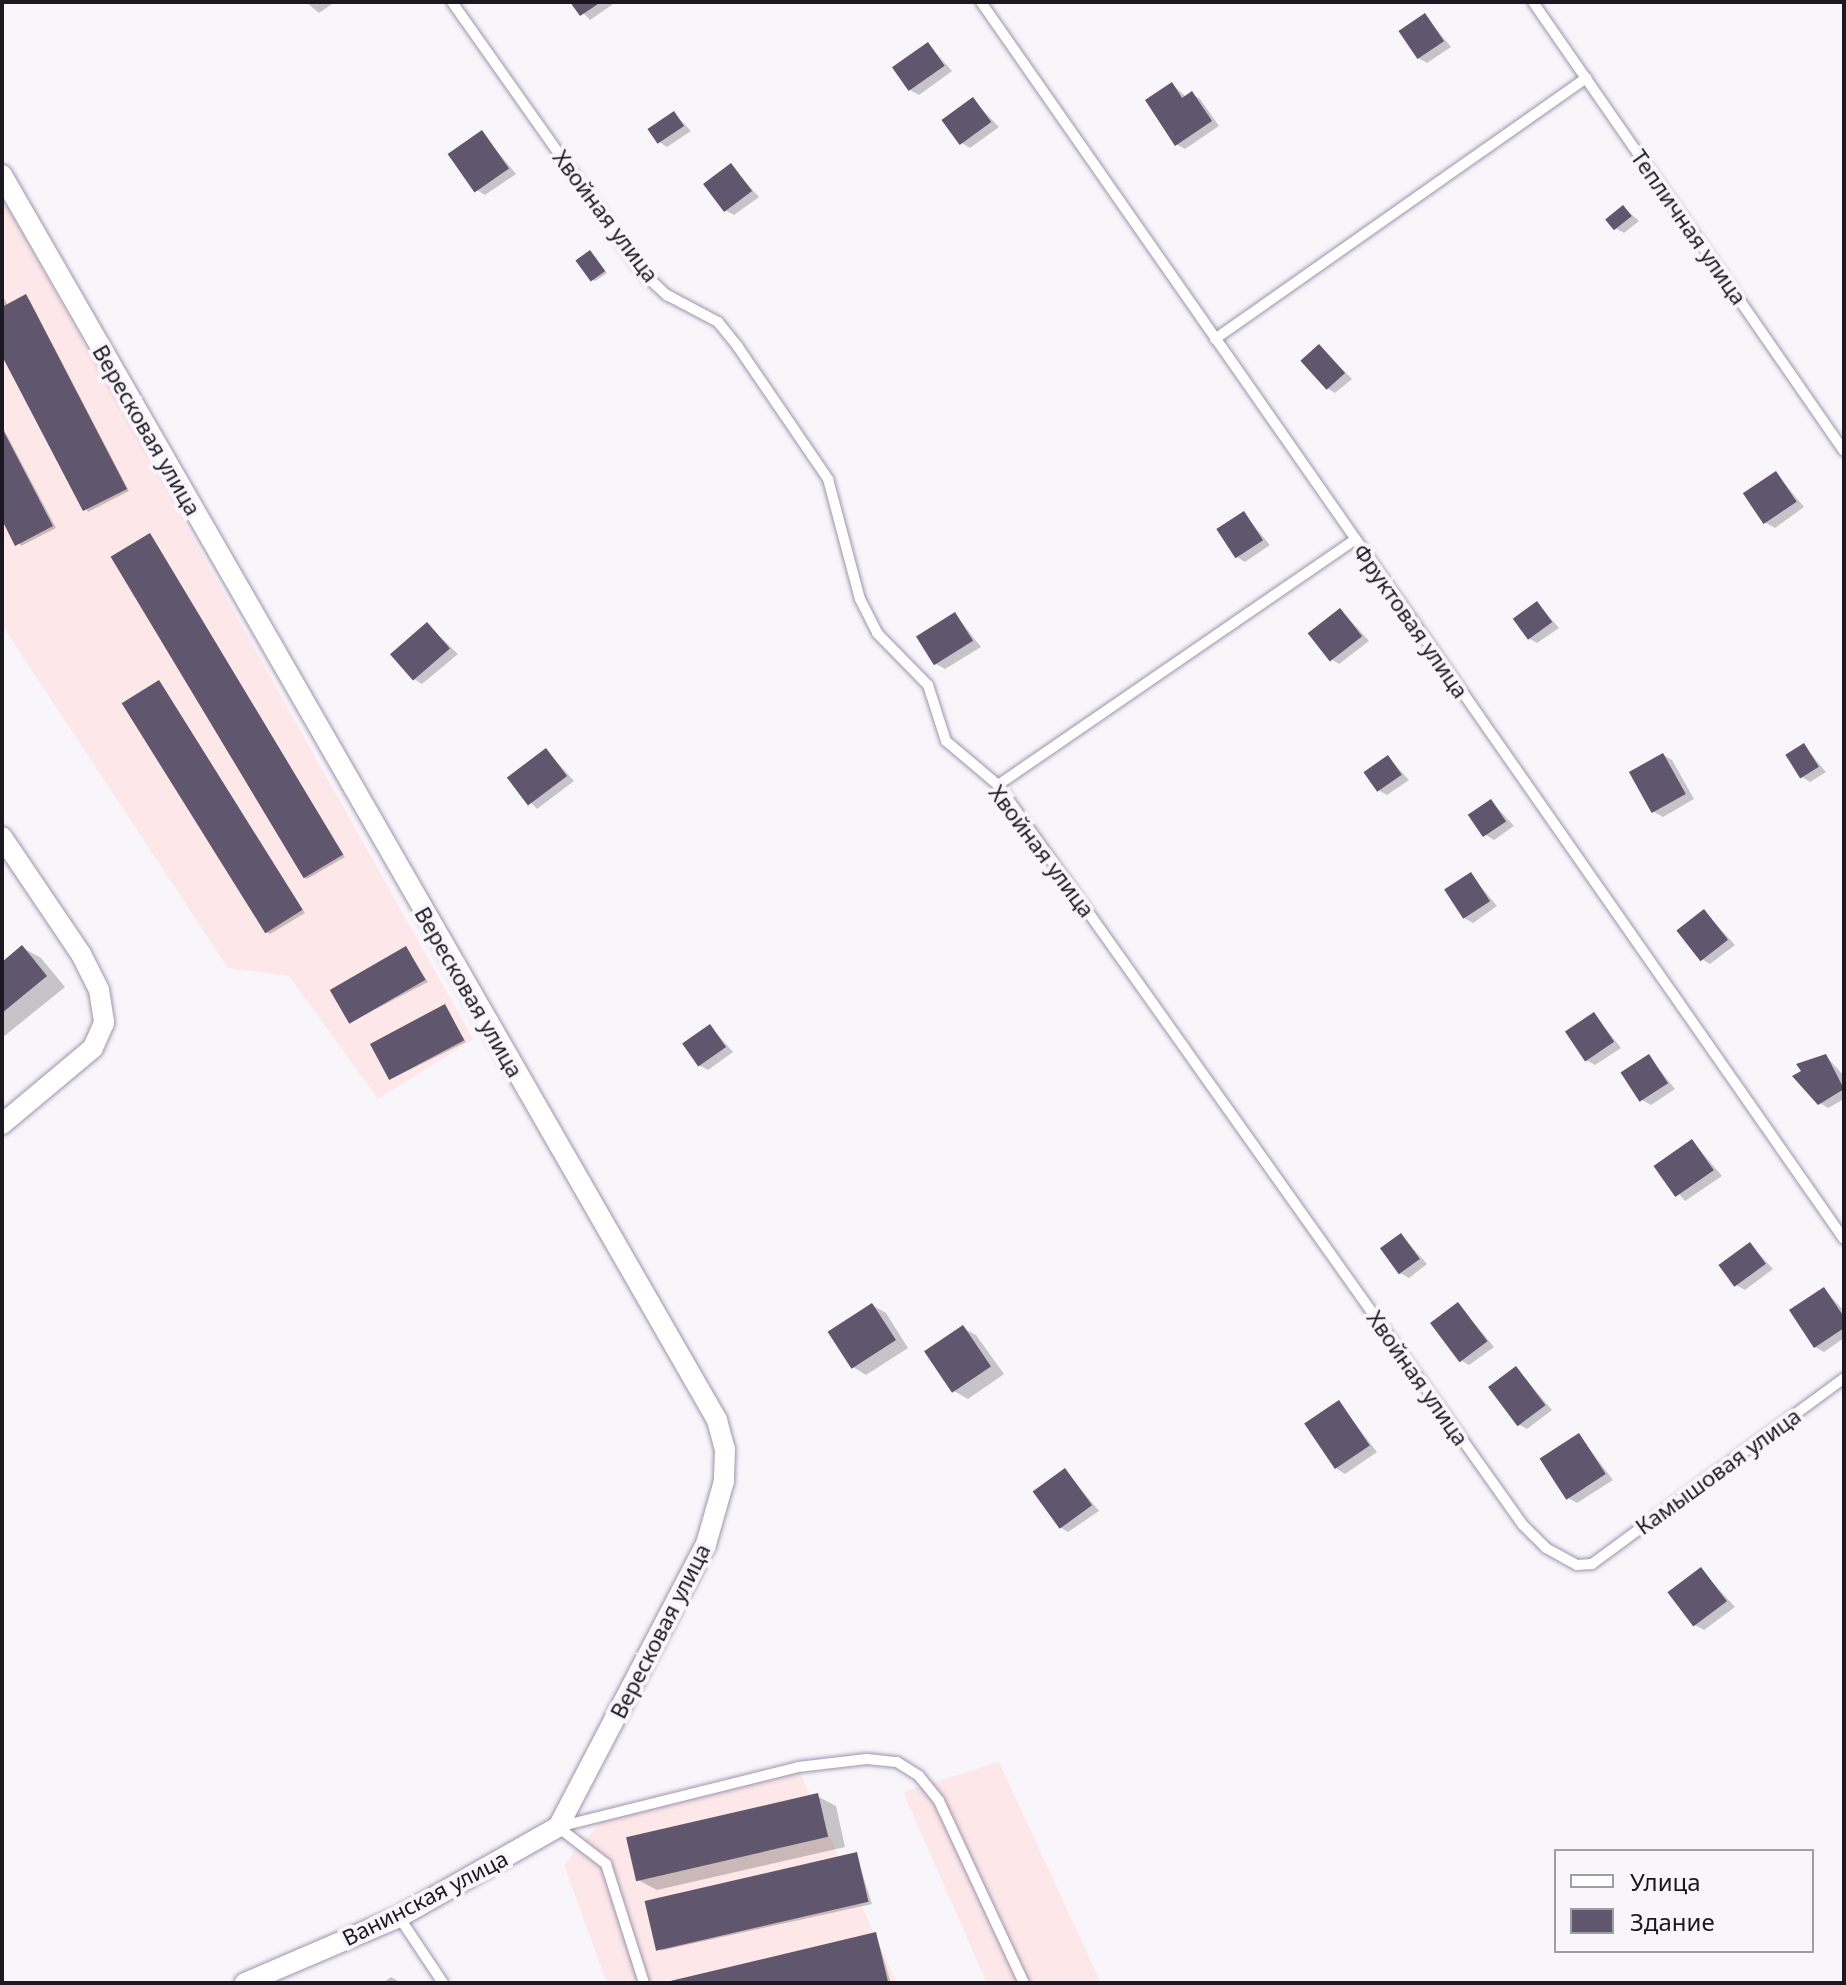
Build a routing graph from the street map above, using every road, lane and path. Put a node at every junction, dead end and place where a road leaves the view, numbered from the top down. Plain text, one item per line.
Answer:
1 (452, 2) edge
2 (981, 2) edge
3 (1533, 2) edge
4 (1586, 78) junction
5 (2, 175) edge
6 (1215, 339) junction
7 (1844, 451) edge
8 (1355, 540) junction
9 (998, 785) junction
10 (2, 837) edge
11 (2, 1124) edge
12 (1844, 1239) edge
13 (1844, 1378) edge
14 (1592, 1564) joint
15 (558, 1827) junction
16 (399, 1917) junction
17 (245, 1983) edge
18 (443, 1983) edge
19 (644, 1983) edge
20 (1024, 1983) edge

1 - 9 lane, Хвойная улица
2 - 6 lane, Фруктовая улица
3 - 4 lane, Тепличная улица
4 - 6 lane
4 - 7 lane, Тепличная улица
5 - 15 street, Вересковая улица
6 - 8 lane, Фруктовая улица
8 - 9 lane
8 - 12 lane, Фруктовая улица
9 - 14 lane, Хвойная улица
10 - 11 street
13 - 14 lane, Камышовая улица
15 - 16 street, Ванинская улица
15 - 19 lane
15 - 20 lane
16 - 17 street, Ванинская улица
16 - 18 lane

